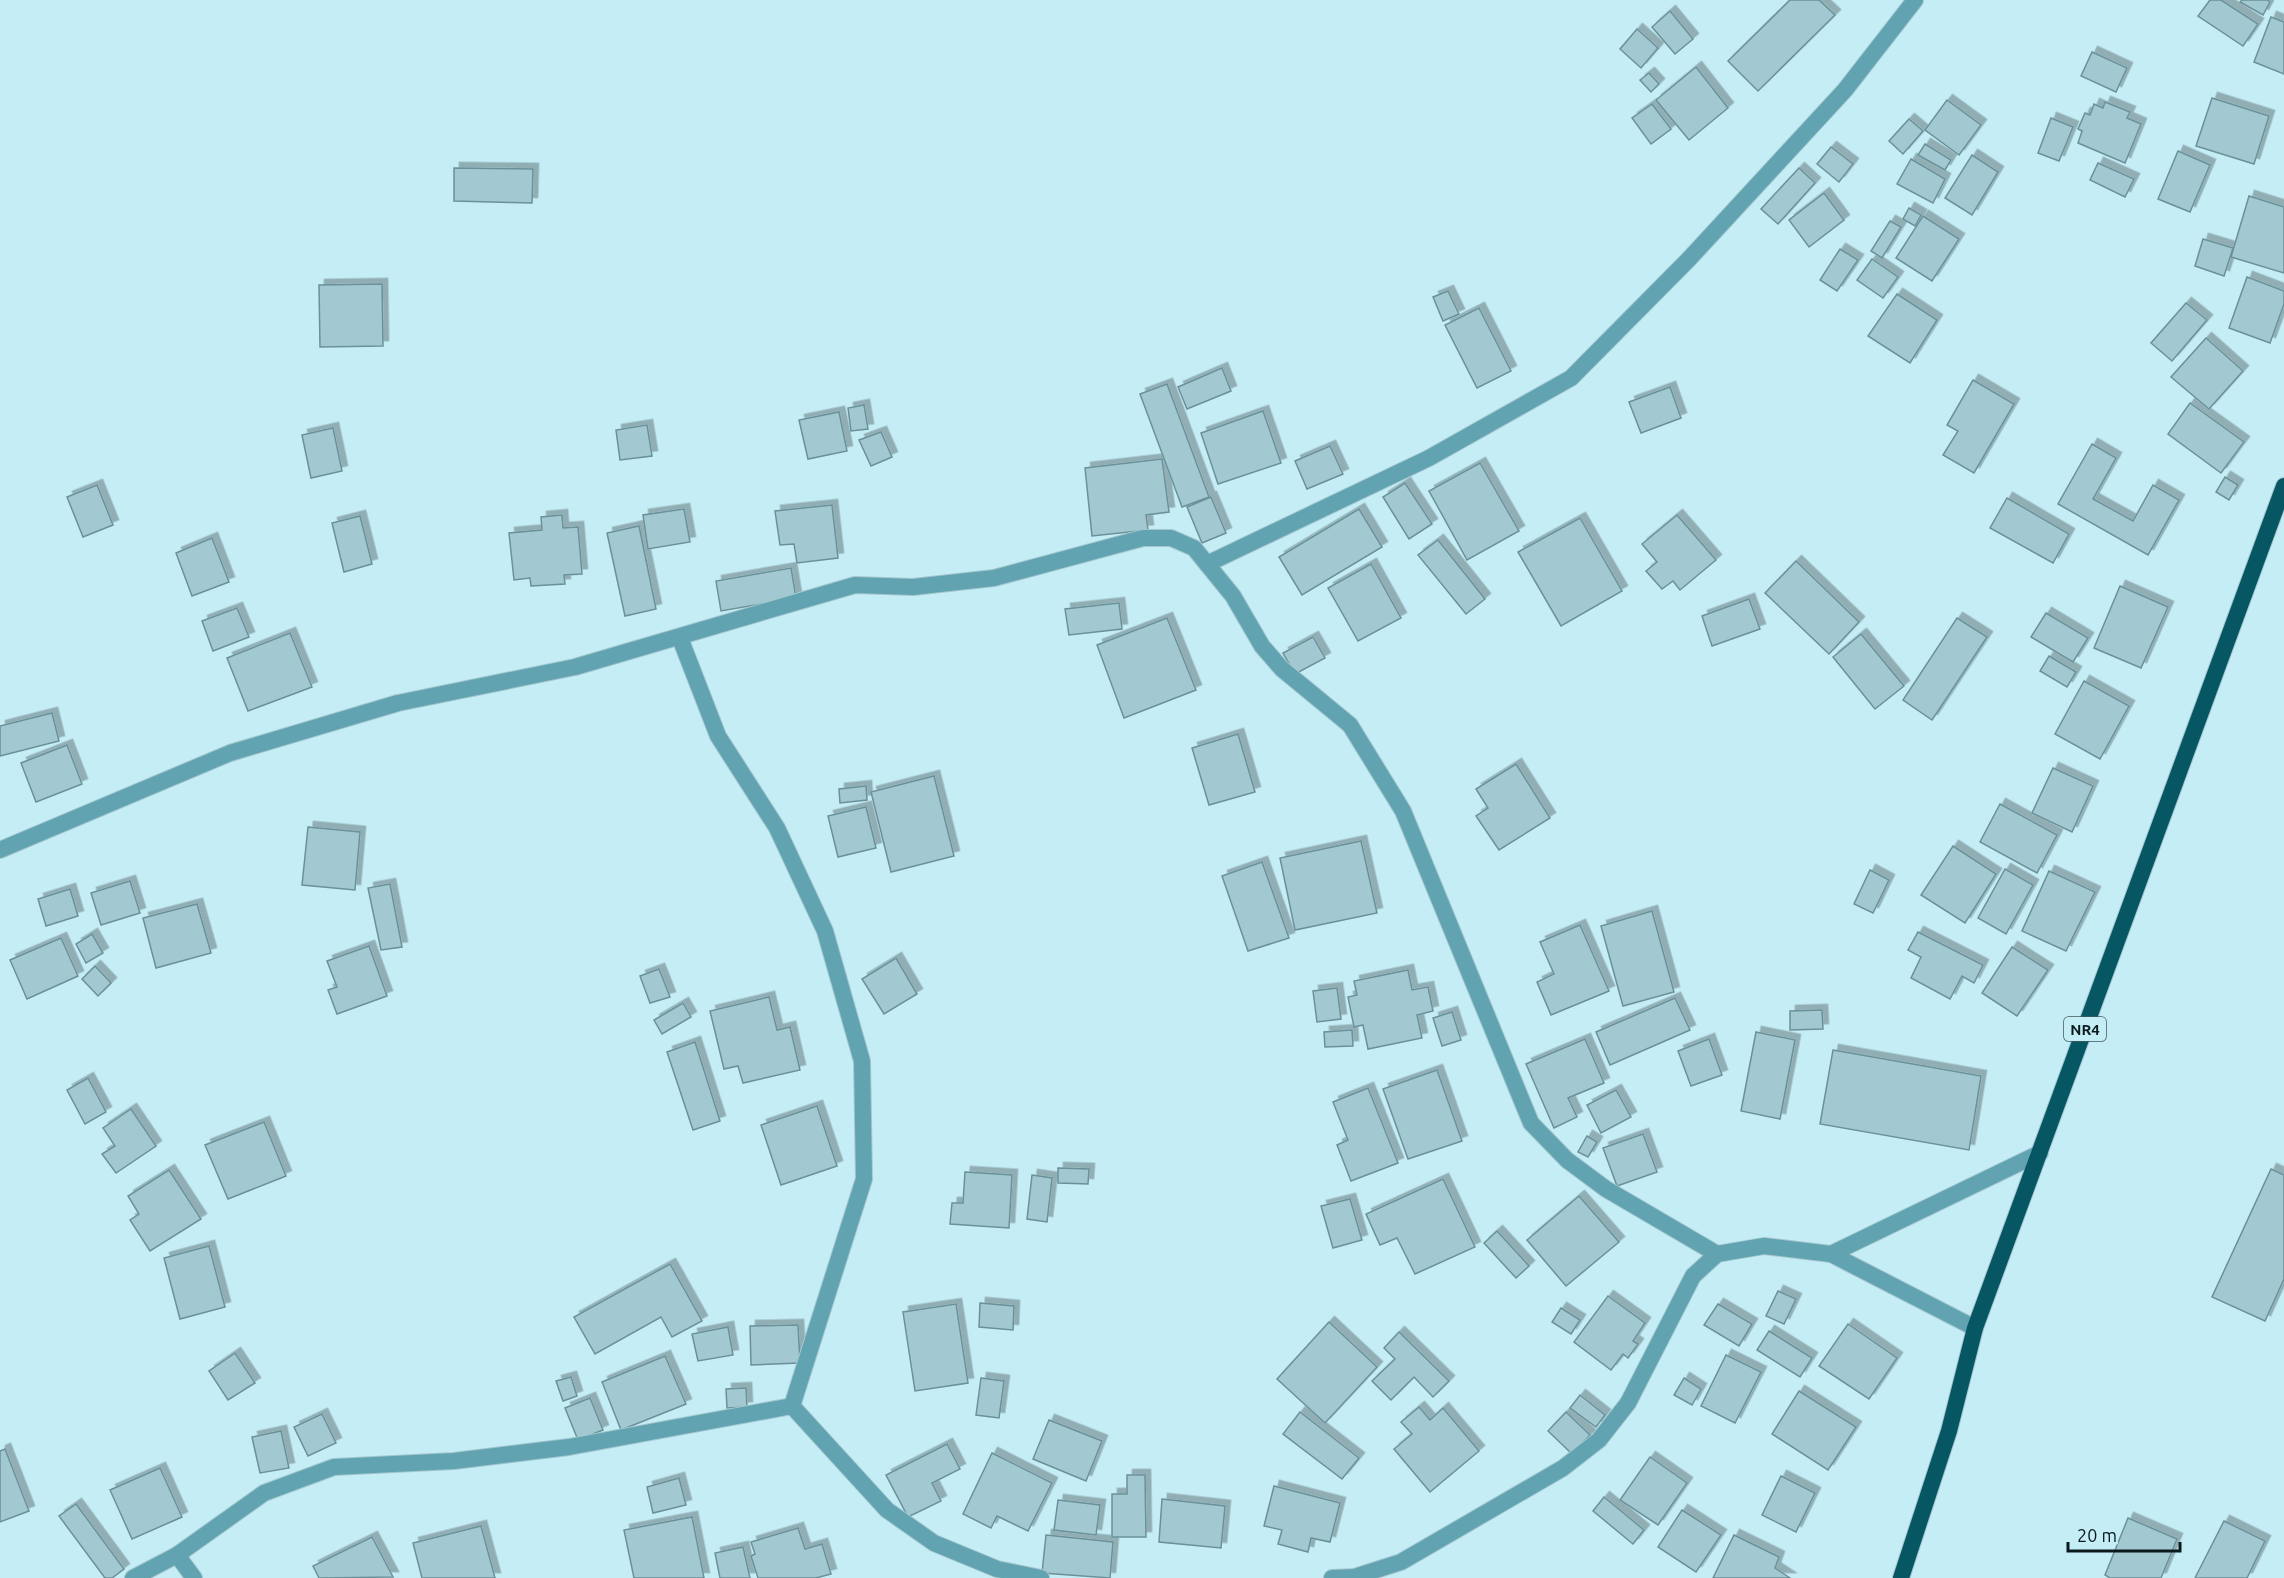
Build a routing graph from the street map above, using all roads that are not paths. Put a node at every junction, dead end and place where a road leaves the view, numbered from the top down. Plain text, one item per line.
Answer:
1 (1914, 0) edge
2 (2284, 486) edge
3 (1207, 564) junction
4 (680, 638) junction
5 (0, 850) edge
6 (2040, 1153) junction
7 (1716, 1254) junction
8 (1831, 1254) junction
9 (1975, 1328) junction
10 (792, 1406) junction
11 (177, 1555) junction
12 (133, 1578) edge
13 (194, 1578) edge
14 (1041, 1578) edge
15 (1332, 1578) edge
16 (1901, 1578) edge

1 - 3 street
2 - 6 highway, NR4
3 - 4 street
3 - 7 street
4 - 5 street
4 - 10 street
6 - 8 street
6 - 9 highway, NR4
7 - 8 street
7 - 15 street
8 - 9 street
9 - 16 highway, NR4
10 - 11 street
10 - 14 street
11 - 12 street
11 - 13 street

